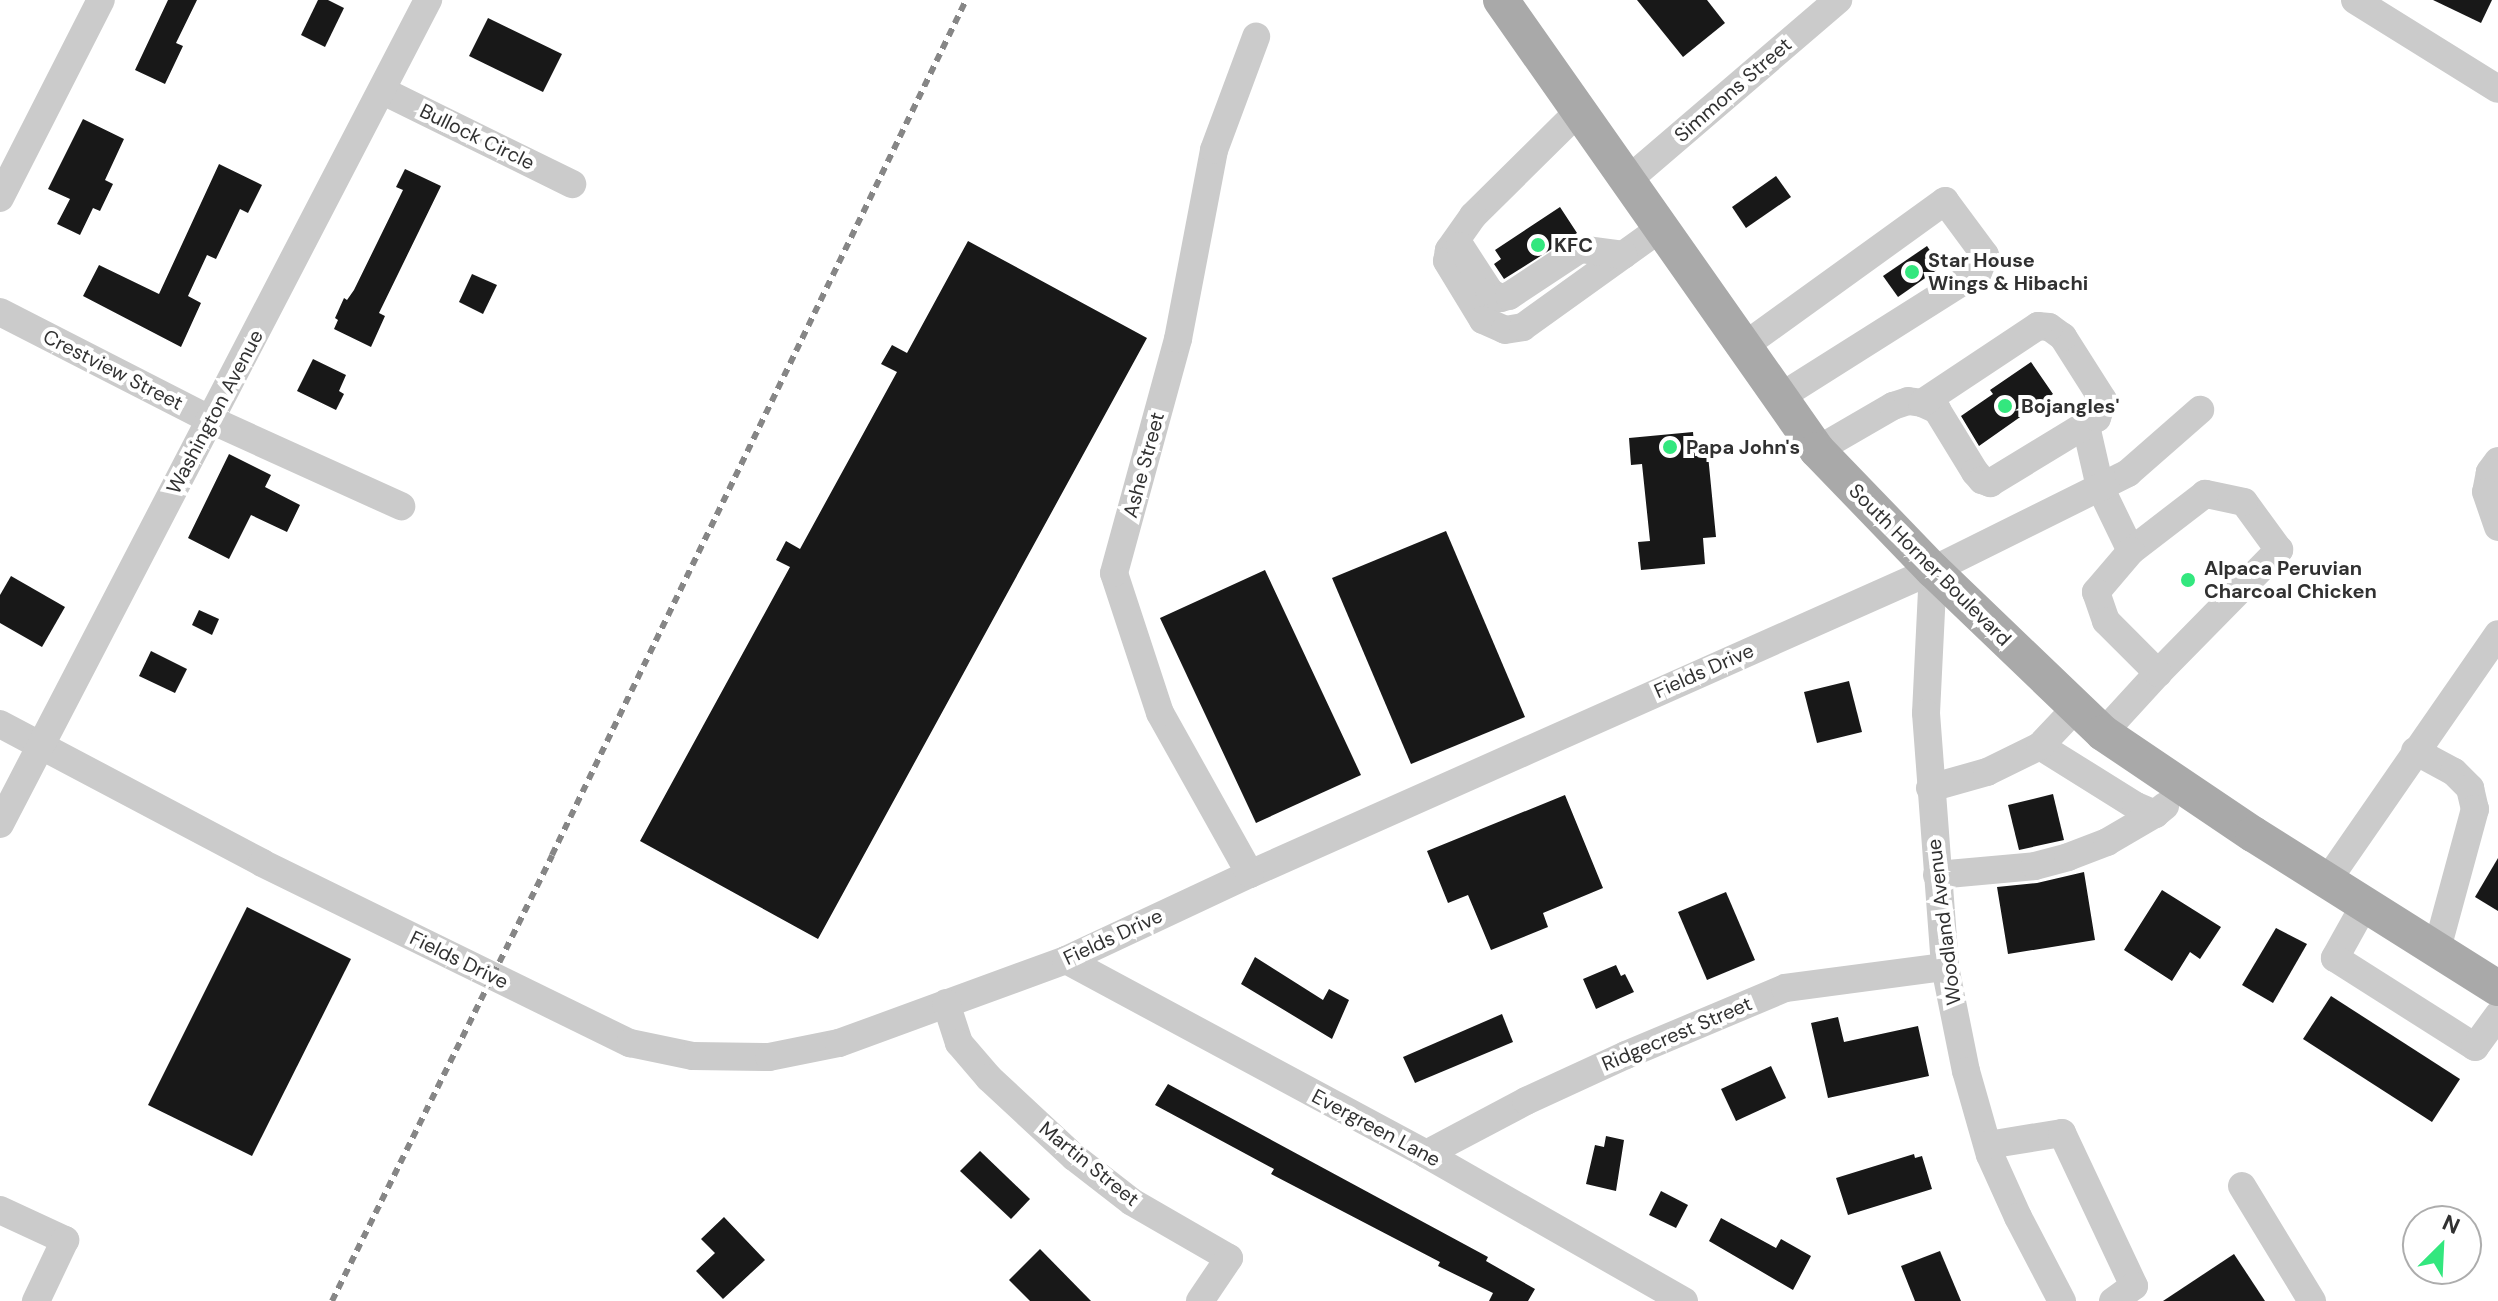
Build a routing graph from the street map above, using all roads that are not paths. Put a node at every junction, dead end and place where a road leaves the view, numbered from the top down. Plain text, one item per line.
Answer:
1 (101, 0) edge
2 (428, 0) edge
3 (1501, 0) edge
4 (1838, 0) edge
5 (2355, 0) edge
6 (1256, 37) dead end
7 (2498, 89) edge
8 (383, 91) junction
9 (1579, 111) junction
10 (1628, 180) junction
11 (572, 184) dead end
12 (0, 198) edge
13 (1661, 228) junction
14 (0, 312) edge
15 (1744, 346) junction
16 (1780, 397) junction
17 (1922, 403) junction
18 (2200, 410) dead end
19 (211, 420) junction
20 (2086, 426) junction
21 (1817, 450) junction
22 (2498, 461) edge
23 (2100, 487) junction
24 (401, 506) dead end
25 (2498, 527) edge
26 (2131, 551) junction
27 (1933, 570) junction
28 (2498, 634) edge
29 (2158, 673) junction
30 (2075, 709) junction
31 (0, 724) edge
32 (2103, 733) junction
33 (41, 745) junction
34 (2040, 746) junction
35 (2415, 751) junction
36 (1930, 788) junction
37 (2187, 790) junction
38 (2155, 814) junction
39 (0, 824) edge
40 (1250, 874) junction
41 (1937, 875) junction
42 (2327, 881) junction
43 (2365, 904) junction
44 (2437, 949) junction
45 (1066, 960) junction
46 (1945, 967) junction
47 (2498, 988) edge
48 (946, 1003) junction
49 (2498, 1015) edge
50 (1988, 1145) junction
51 (1426, 1154) junction
52 (2242, 1186) dead end
53 (0, 1210) edge
54 (36, 1301) edge
55 (1200, 1301) edge
56 (1684, 1301) edge
57 (2062, 1301) edge
58 (2113, 1301) edge
59 (2312, 1301) edge

1 - 12 street
2 - 8 street, Washington Avenue
3 - 9 main road, South Horner Boulevard
4 - 10 street, Simmons Street
5 - 7 street
6 - 40 street, Ashe Street
8 - 11 street, Bullock Circle
8 - 19 street, Washington Avenue
9 - 10 main road, South Horner Boulevard
9 - 13 street
10 - 13 main road, South Horner Boulevard
13 - 15 main road, South Horner Boulevard
14 - 19 street, Crestview Street
15 - 16 main road, South Horner Boulevard
15 - 16 street
16 - 21 main road, South Horner Boulevard
17 - 20 street
17 - 20 street
17 - 21 street
18 - 23 street, Fields Drive
19 - 24 street, Crestview Street
19 - 33 street, Washington Avenue
20 - 23 street
21 - 27 main road, South Horner Boulevard
22 - 25 street
23 - 26 street
23 - 27 street, Fields Drive
26 - 29 street
26 - 29 street
27 - 30 main road, South Horner Boulevard
27 - 36 street, Woodland Avenue
27 - 40 street, Fields Drive
28 - 35 street
29 - 32 street
30 - 32 main road, South Horner Boulevard
30 - 34 street
31 - 33 street, Fields Drive
32 - 37 main road, South Horner Boulevard
33 - 39 street, Washington Avenue
33 - 48 street, Fields Drive
34 - 36 street
34 - 38 street
35 - 42 street
35 - 44 street
36 - 41 street, Woodland Avenue
37 - 38 street
37 - 42 main road, South Horner Boulevard
38 - 41 street
40 - 45 street, Fields Drive
41 - 46 street, Woodland Avenue
42 - 43 main road, South Horner Boulevard
43 - 44 main road, South Horner Boulevard
43 - 49 street
44 - 47 main road, South Horner Boulevard
45 - 48 street, Fields Drive
45 - 51 street, Evergreen Lane
46 - 50 street, Woodland Avenue
46 - 51 street, Ridgecrest Street
48 - 55 street, Martin Street
50 - 57 street, Woodland Avenue
50 - 58 street
51 - 56 street, Evergreen Lane
52 - 59 street
53 - 54 street

